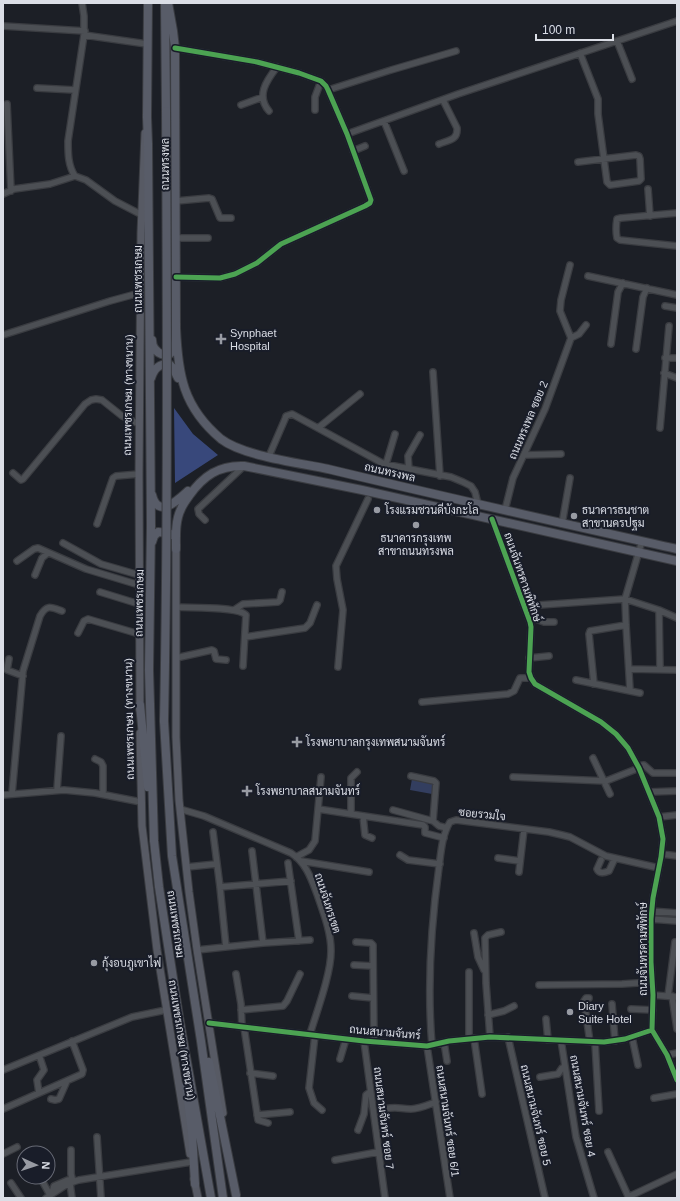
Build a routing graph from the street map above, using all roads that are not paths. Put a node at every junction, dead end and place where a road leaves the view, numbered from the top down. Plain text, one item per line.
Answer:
1 (82, 3) edge
2 (148, 3) edge
3 (164, 3) edge
4 (168, 3) edge
5 (677, 21) edge
6 (3, 26) edge
7 (85, 33) junction
8 (617, 41) junction
9 (147, 44) junction
10 (175, 48) junction
11 (456, 51) dead end
12 (580, 53) junction
13 (277, 67) junction
14 (632, 79) dead end
15 (321, 81) junction
16 (37, 88) dead end
17 (75, 90) junction
18 (328, 90) junction
19 (263, 97) junction
20 (443, 100) junction
21 (6, 104) dead end
22 (241, 105) dead end
23 (315, 110) dead end
24 (269, 111) dead end
25 (146, 117) junction
26 (384, 121) junction
27 (347, 134) junction
28 (439, 144) dead end
29 (365, 146) dead end
30 (353, 151) junction
31 (604, 159) junction
32 (578, 162) dead end
33 (404, 171) dead end
34 (75, 176) junction
35 (648, 188) dead end
36 (11, 191) junction
37 (3, 194) edge
38 (176, 201) junction
39 (677, 213) edge
40 (142, 215) junction
41 (650, 216) junction
42 (231, 218) dead end
43 (176, 238) junction
44 (208, 238) dead end
45 (677, 246) edge
46 (570, 265) dead end
47 (588, 276) dead end
48 (176, 277) junction
49 (623, 283) junction
50 (646, 288) junction
51 (140, 294) junction
52 (677, 295) edge
53 (665, 306) dead end
54 (677, 308) edge
55 (149, 324) junction
56 (586, 325) dead end
57 (669, 326) dead end
58 (176, 327) junction
59 (3, 334) edge
60 (572, 338) junction
61 (611, 344) dead end
62 (636, 349) dead end
63 (665, 358) junction
64 (677, 358) edge
65 (433, 372) dead end
66 (664, 373) junction
67 (677, 378) edge
68 (150, 387) junction
69 (185, 390) junction
70 (360, 394) dead end
71 (140, 424) junction
72 (318, 428) junction
73 (660, 428) dead end
74 (395, 434) dead end
75 (420, 435) dead end
76 (561, 454) dead end
77 (524, 455) junction
78 (269, 456) junction
79 (386, 464) junction
80 (244, 466) junction
81 (409, 470) junction
82 (13, 473) dead end
83 (139, 474) junction
84 (151, 476) junction
85 (440, 476) junction
86 (206, 478) junction
87 (570, 478) dead end
88 (384, 483) junction
89 (382, 494) junction
90 (368, 499) dead end
91 (478, 504) junction
92 (505, 510) junction
93 (492, 519) junction
94 (205, 520) dead end
95 (98, 524) dead end
96 (562, 524) junction
97 (642, 541) junction
98 (63, 543) dead end
99 (150, 547) junction
100 (176, 549) junction
101 (677, 549) edge
102 (639, 552) junction
103 (48, 553) junction
104 (17, 561) dead end
105 (677, 561) edge
106 (35, 575) dead end
107 (139, 575) junction
108 (139, 585) junction
109 (100, 592) dead end
110 (282, 592) dead end
111 (625, 599) junction
112 (139, 604) junction
113 (317, 605) dead end
114 (525, 606) junction
115 (176, 607) junction
116 (234, 610) junction
117 (659, 610) junction
118 (62, 611) dead end
119 (528, 616) junction
120 (677, 618) edge
121 (554, 622) dead end
122 (626, 625) junction
123 (78, 633) dead end
124 (139, 634) junction
125 (245, 637) junction
126 (549, 656) dead end
127 (176, 658) junction
128 (530, 658) junction
129 (9, 659) dead end
130 (226, 660) dead end
131 (243, 666) dead end
132 (338, 667) dead end
133 (629, 669) junction
134 (660, 669) junction
135 (677, 670) edge
136 (23, 676) junction
137 (531, 678) junction
138 (576, 680) dead end
139 (594, 684) junction
140 (630, 690) junction
141 (640, 693) dead end
142 (422, 702) dead end
143 (140, 706) junction
144 (61, 736) dead end
145 (593, 758) dead end
146 (95, 759) dead end
147 (638, 767) junction
148 (357, 772) dead end
149 (677, 773) edge
150 (411, 776) dead end
151 (321, 777) dead end
152 (513, 777) dead end
153 (604, 781) junction
154 (57, 790) junction
155 (677, 791) edge
156 (649, 792) junction
157 (12, 794) junction
158 (103, 794) junction
159 (610, 794) dead end
160 (3, 795) edge
161 (141, 802) junction
162 (180, 809) junction
163 (318, 809) junction
164 (393, 810) dead end
165 (351, 814) junction
166 (677, 815) edge
167 (363, 816) junction
168 (659, 817) junction
169 (434, 821) junction
170 (447, 828) junction
171 (524, 828) junction
172 (213, 832) dead end
173 (372, 838) dead end
174 (444, 838) junction
175 (154, 841) junction
176 (252, 851) dead end
177 (662, 854) junction
178 (400, 855) dead end
179 (677, 856) edge
180 (296, 857) junction
181 (498, 858) dead end
182 (615, 858) junction
183 (600, 860) dead end
184 (301, 861) junction
185 (520, 861) junction
186 (288, 863) dead end
187 (216, 864) junction
188 (440, 864) junction
189 (186, 867) junction
190 (659, 868) junction
191 (369, 872) dead end
192 (519, 872) dead end
193 (290, 881) junction
194 (257, 883) junction
195 (220, 887) junction
196 (652, 911) junction
197 (677, 913) edge
198 (651, 919) junction
199 (677, 921) edge
200 (501, 932) dead end
201 (474, 933) dead end
202 (310, 940) dead end
203 (299, 941) junction
204 (356, 942) dead end
205 (675, 942) dead end
206 (263, 943) junction
207 (226, 947) junction
208 (197, 950) junction
209 (354, 965) dead end
210 (373, 966) junction
211 (469, 972) dead end
212 (485, 972) junction
213 (236, 974) dead end
214 (300, 974) dead end
215 (652, 982) junction
216 (539, 985) dead end
217 (653, 995) junction
218 (352, 996) dead end
219 (672, 996) edge
220 (373, 998) junction
221 (590, 998) dead end
222 (612, 1004) dead end
223 (514, 1006) dead end
224 (631, 1009) dead end
225 (166, 1010) junction
226 (241, 1010) junction
227 (653, 1010) junction
228 (197, 1013) junction
229 (488, 1015) junction
230 (546, 1019) dead end
231 (209, 1023) junction
232 (243, 1027) junction
233 (677, 1029) edge
234 (652, 1030) junction
235 (182, 1031) junction
236 (312, 1035) junction
237 (490, 1037) junction
238 (508, 1037) junction
239 (632, 1037) junction
240 (472, 1038) junction
241 (346, 1039) junction
242 (548, 1040) junction
243 (561, 1040) junction
244 (72, 1041) junction
245 (364, 1041) junction
246 (374, 1041) junction
247 (615, 1041) junction
248 (444, 1042) junction
249 (592, 1042) junction
250 (430, 1045) junction
251 (677, 1053) edge
252 (39, 1055) junction
253 (667, 1055) junction
254 (340, 1058) dead end
255 (447, 1061) dead end
256 (638, 1065) dead end
257 (565, 1067) junction
258 (3, 1070) edge
259 (250, 1073) junction
260 (273, 1076) dead end
261 (540, 1077) dead end
262 (677, 1080) edge
263 (67, 1081) junction
264 (370, 1092) junction
265 (39, 1093) junction
266 (482, 1094) dead end
267 (677, 1094) edge
268 (654, 1098) dead end
269 (51, 1099) dead end
270 (436, 1102) junction
271 (3, 1108) edge
272 (385, 1109) dead end
273 (322, 1110) dead end
274 (599, 1111) dead end
275 (290, 1112) dead end
276 (257, 1115) junction
277 (268, 1123) dead end
278 (358, 1130) dead end
279 (97, 1138) dead end
280 (16, 1148) edge
281 (71, 1150) dead end
282 (378, 1152) junction
283 (608, 1152) dead end
284 (3, 1154) edge
285 (335, 1160) dead end
286 (191, 1162) junction
287 (677, 1174) edge
288 (100, 1176) junction
289 (72, 1182) junction
290 (11, 1183) dead end
291 (195, 1184) junction
292 (44, 1185) edge
293 (49, 1195) edge
294 (236, 1197) edge
295 (628, 1197) edge
296 (21, 1198) edge
297 (72, 1198) edge
298 (101, 1198) edge
299 (198, 1198) edge
300 (212, 1198) edge
301 (223, 1198) edge
302 (385, 1198) edge
303 (450, 1198) edge
304 (545, 1198) edge
305 (594, 1198) edge

1 - 7 street
2 - 9 highway, ถนนเพชรเกษม
3 - 228 highway, ถนนเพชรเกษม, bridge
4 - 10 highway, ถนนทรงพล
5 - 8 street
6 - 7 street
7 - 9 street
7 - 17 street
8 - 12 street
8 - 14 street
9 - 25 highway, ถนนเพชรเกษม
10 - 13 street
10 - 38 highway, ถนนทรงพล
11 - 18 street
12 - 20 street
12 - 31 street
13 - 15 street
13 - 19 street
15 - 18 street
15 - 23 street
16 - 17 street
17 - 34 street
18 - 27 street
19 - 22 street
19 - 24 street
20 - 26 street
20 - 28 street
21 - 36 street
25 - 40 main road, ถนนเพชรเกษม (ทางขนาน)
25 - 55 highway, ถนนเพชรเกษม
26 - 27 street
26 - 33 street
27 - 30 street
29 - 30 street
30 - 48 street
31 - 31 street
31 - 32 street
34 - 36 street
34 - 40 street
35 - 41 street
36 - 37 street
38 - 42 street
38 - 43 highway, ถนนทรงพล
39 - 41 street
40 - 51 main road, ถนนเพชรเกษม (ทางขนาน)
41 - 45 street
43 - 44 street
43 - 48 highway, ถนนทรงพล
46 - 60 street
47 - 49 street
48 - 58 highway, ถนนทรงพล
49 - 50 street
49 - 61 street
50 - 52 street
50 - 62 street
51 - 59 street
51 - 71 main road, ถนนเพชรเกษม (ทางขนาน)
53 - 54 street
55 - 58 highway
55 - 68 highway, ถนนเพชรเกษม
56 - 60 street
57 - 63 street
58 - 69 highway, ถนนทรงพล
60 - 77 street, ถนนทรงพล ซอย 2
63 - 64 street
63 - 66 street
65 - 85 street
66 - 67 street
66 - 73 street
68 - 69 highway
68 - 84 highway, ถนนเพชรเกษม
69 - 78 highway, ถนนทรงพล
70 - 72 street
71 - 82 street
71 - 83 main road, ถนนเพชรเกษม (ทางขนาน)
72 - 78 street
72 - 79 street
74 - 79 street
75 - 81 street
76 - 77 street
77 - 92 street, ถนนทรงพล ซอย 2
78 - 88 highway, ถนนทรงพล
79 - 81 street
80 - 86 highway
80 - 89 highway
80 - 94 street
81 - 85 street
83 - 95 street
83 - 107 main road, ถนนเพชรเกษม (ทางขนาน)
84 - 86 highway
84 - 99 highway, ถนนเพชรเกษม
85 - 91 street
86 - 100 highway
87 - 96 street
88 - 89 highway
88 - 91 highway, ถนนทรงพล
89 - 93 highway
90 - 132 street
91 - 92 highway, ถนนทรงพล
92 - 96 highway, ถนนทรงพล
93 - 102 highway
93 - 114 street, ถนนจันทรคามพิทักษ์
96 - 97 highway, ถนนทรงพล
97 - 101 highway, ถนนทรงพล
97 - 102 street
98 - 107 street
99 - 100 highway
99 - 175 highway, ถนนเพชรเกษม
100 - 115 main road
102 - 105 highway
102 - 111 street
103 - 104 street
103 - 106 street
103 - 108 street
107 - 108 main road, ถนนเพชรเกษม (ทางขนาน)
108 - 112 main road, ถนนเพชรเกษม (ทางขนาน)
109 - 112 street
110 - 116 street
111 - 114 street
111 - 117 street
111 - 122 street
112 - 124 main road, ถนนเพชรเกษม (ทางขนาน)
113 - 125 street
114 - 119 street, ถนนจันทรคามพิทักษ์
115 - 116 street
115 - 127 main road
116 - 125 street
117 - 120 street
117 - 134 street
118 - 136 street
119 - 121 street
119 - 128 street, ถนนจันทรคามพิทักษ์
122 - 133 street
122 - 139 street
123 - 124 street
124 - 143 main road, ถนนเพชรเกษม (ทางขนาน)
125 - 131 street
126 - 128 street
127 - 130 street
127 - 162 main road
128 - 137 street, ถนนจันทรคามพิทักษ์
129 - 136 street
133 - 134 street
133 - 140 street
134 - 135 street
136 - 157 street
137 - 142 street
137 - 147 street, ถนนจันทรคามพิทักษ์
138 - 139 street
139 - 140 street
140 - 141 street
143 - 161 main road, ถนนเพชรเกษม (ทางขนาน)
143 - 175 highway
144 - 154 street
145 - 153 street
146 - 158 street
147 - 149 street
147 - 153 street
147 - 156 street, ถนนจันทรคามพิทักษ์
148 - 165 street
150 - 169 street
151 - 163 street
152 - 153 street
153 - 159 street
154 - 157 street
154 - 158 street
155 - 156 street
156 - 168 street, ถนนจันทรคามพิทักษ์
157 - 160 street
158 - 161 street
161 - 225 main road, ถนนเพชรเกษม (ทางขนาน)
162 - 180 street, ถนนจันทรเขต
162 - 189 main road
163 - 165 street
163 - 180 street
164 - 169 street
165 - 167 street
166 - 168 street
167 - 173 street
167 - 174 street
168 - 177 street, ถนนจันทรคามพิทักษ์
169 - 170 street
170 - 171 street, ซอยรวมใจ
170 - 174 street, ซอยรวมใจ
171 - 182 street, ซอยรวมใจ
171 - 185 street
172 - 187 street
174 - 188 street, ซอยรวมใจ
175 - 235 highway, ถนนเพชรเกษม
176 - 194 street
177 - 179 street
177 - 190 street, ถนนจันทรคามพิทักษ์
178 - 188 street
180 - 184 street, ถนนจันทรเขต
181 - 185 street
182 - 183 street
182 - 190 street, ซอยรวมใจ
184 - 191 street
184 - 236 street, ถนนจันทรเขต
185 - 192 street
186 - 193 street
187 - 189 street
187 - 195 street
188 - 250 street, ซอยรวมใจ
189 - 208 main road
190 - 196 street, ถนนจันทรคามพิทักษ์
193 - 194 street
193 - 203 street
194 - 195 street
194 - 206 street
195 - 207 street
196 - 197 street
196 - 198 street, ถนนจันทรคามพิทักษ์
198 - 199 street
198 - 215 street, ถนนจันทรคามพิทักษ์
200 - 212 street
201 - 212 street
202 - 203 street
203 - 206 street
204 - 210 street
205 - 219 street
206 - 207 street
207 - 208 street
208 - 231 main road
209 - 210 street
210 - 220 street
211 - 240 street
212 - 229 street
213 - 226 street
214 - 226 street
215 - 216 street
215 - 217 street, ถนนจันทรคามพิทักษ์
217 - 219 street
217 - 227 street, ถนนจันทรคามพิทักษ์
218 - 220 street
219 - 233 street
220 - 246 street
221 - 249 street
222 - 247 street
223 - 229 street
224 - 227 street
225 - 244 street
225 - 286 main road, ถนนเพชรเกษม (ทางขนาน)
226 - 232 street
227 - 234 street, ถนนจันทรคามพิทักษ์
228 - 294 highway
228 - 301 highway, ถนนเพชรเกษม
229 - 237 street
230 - 242 street
231 - 232 street, ถนนสนามจันทร์
231 - 294 main road
232 - 236 street, ถนนสนามจันทร์
232 - 259 street
234 - 239 street, ถนนสนามจันทร์
234 - 253 street
235 - 291 highway
235 - 300 highway, ถนนเพชรเกษม
236 - 241 street, ถนนสนามจันทร์
236 - 273 street, ถนนจันทรเขต
237 - 238 street, ถนนสนามจันทร์
237 - 240 street, ถนนสนามจันทร์
238 - 242 street, ถนนสนามจันทร์
238 - 304 street, ถนนสนามจันทร์ ซอย 5
239 - 247 street, ถนนสนามจันทร์
239 - 256 street
240 - 248 street, ถนนสนามจันทร์
240 - 266 street
241 - 245 street, ถนนสนามจันทร์
241 - 254 street
242 - 243 street, ถนนสนามจันทร์
243 - 249 street, ถนนสนามจันทร์
243 - 257 street, ถนนสนามจันทร์ ซอย 4
244 - 252 street
244 - 263 street
245 - 246 street, ถนนสนามจันทร์
245 - 264 street, ถนนสนามจันทร์ ซอย 7
246 - 250 street, ถนนสนามจันทร์
247 - 249 street, ถนนสนามจันทร์
248 - 250 street, ถนนสนามจันทร์
248 - 255 street
249 - 274 street
250 - 270 street, ถนนสนามจันทร์ ซอย 6/1
251 - 253 street
252 - 258 street
252 - 265 street
253 - 262 street
257 - 261 street
257 - 305 street, ถนนสนามจันทร์ ซอย 4
259 - 260 street
259 - 276 street
263 - 265 street
263 - 269 street
264 - 278 street
264 - 282 street, ถนนสนามจันทร์ ซอย 7
265 - 271 street
267 - 268 street
270 - 272 street
270 - 303 street, ถนนสนามจันทร์ ซอย 6/1
275 - 276 street
276 - 277 street
279 - 288 street
280 - 284 street
281 - 289 street
282 - 285 street
282 - 302 street, ถนนสนามจันทร์ ซอย 7
283 - 295 street
286 - 288 street
286 - 291 main road, ถนนเพชรเกษม (ทางขนาน)
287 - 295 street
288 - 289 street
288 - 298 street
289 - 293 street
289 - 297 street
290 - 296 street
291 - 299 main road, ถนนเพชรเกษม (ทางขนาน)
292 - 293 street

